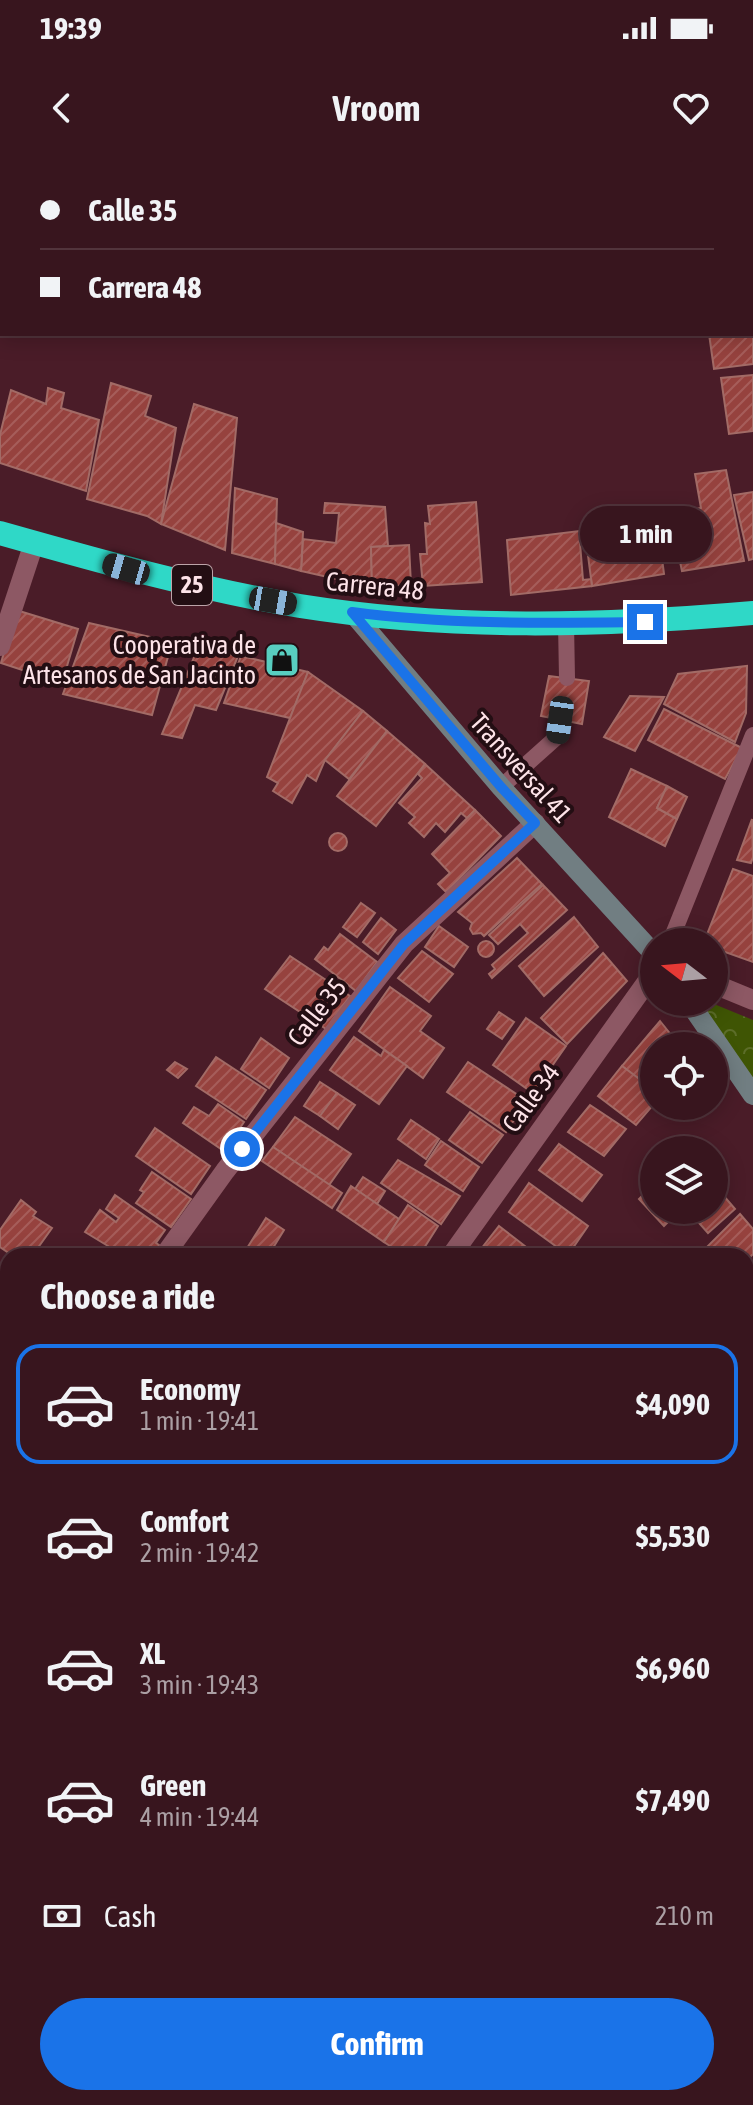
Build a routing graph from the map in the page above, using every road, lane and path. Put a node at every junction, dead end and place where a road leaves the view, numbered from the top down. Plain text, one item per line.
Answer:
1 (0, 533) edge
2 (34, 543) junction
3 (352, 612) junction
4 (753, 613) edge
5 (566, 623) junction
6 (0, 646) edge
7 (567, 678) dead end
8 (560, 720) dead end
9 (753, 735) edge
10 (501, 787) junction
11 (535, 823) junction
12 (676, 928) edge
13 (640, 939) edge
14 (728, 990) edge
15 (640, 992) edge
16 (753, 1000) edge
17 (699, 1016) edge
18 (753, 1095) edge
19 (170, 1248) edge
20 (457, 1248) edge

1 - 2 highway, Carrera 48 / 25
2 - 3 highway, Carrera 48 / 25
2 - 6 street
3 - 5 highway, Carrera 48 / 25
3 - 10 street, Transversal 41
4 - 5 highway, Carrera 48 / 25
5 - 7 lane
8 - 10 lane
9 - 12 lane
10 - 11 street, Transversal 41
11 - 13 street, Transversal 41
11 - 19 street, Calle 35
14 - 16 street
15 - 20 street, Calle 34
17 - 18 street

